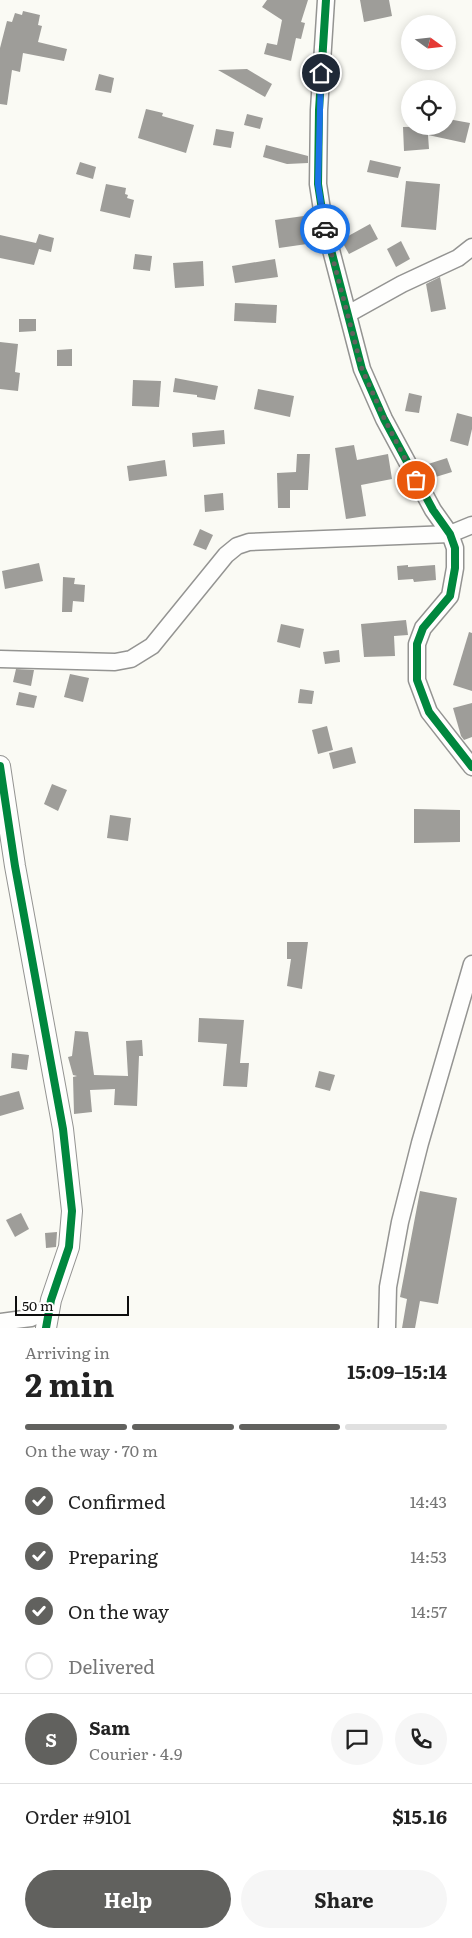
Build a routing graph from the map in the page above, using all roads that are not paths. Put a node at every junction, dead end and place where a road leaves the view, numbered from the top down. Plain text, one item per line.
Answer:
1 (326, 0) edge
2 (472, 247) edge
3 (348, 314) junction
4 (472, 525) edge
5 (450, 534) junction
6 (0, 659) edge
7 (0, 766) edge
8 (472, 766) edge
9 (472, 964) edge
10 (48, 1319) edge
11 (0, 1322) edge
12 (387, 1328) edge

1 - 3 street
2 - 3 street
3 - 5 street
4 - 5 street
5 - 6 street
5 - 8 street
7 - 10 street
9 - 12 street
10 - 11 street

